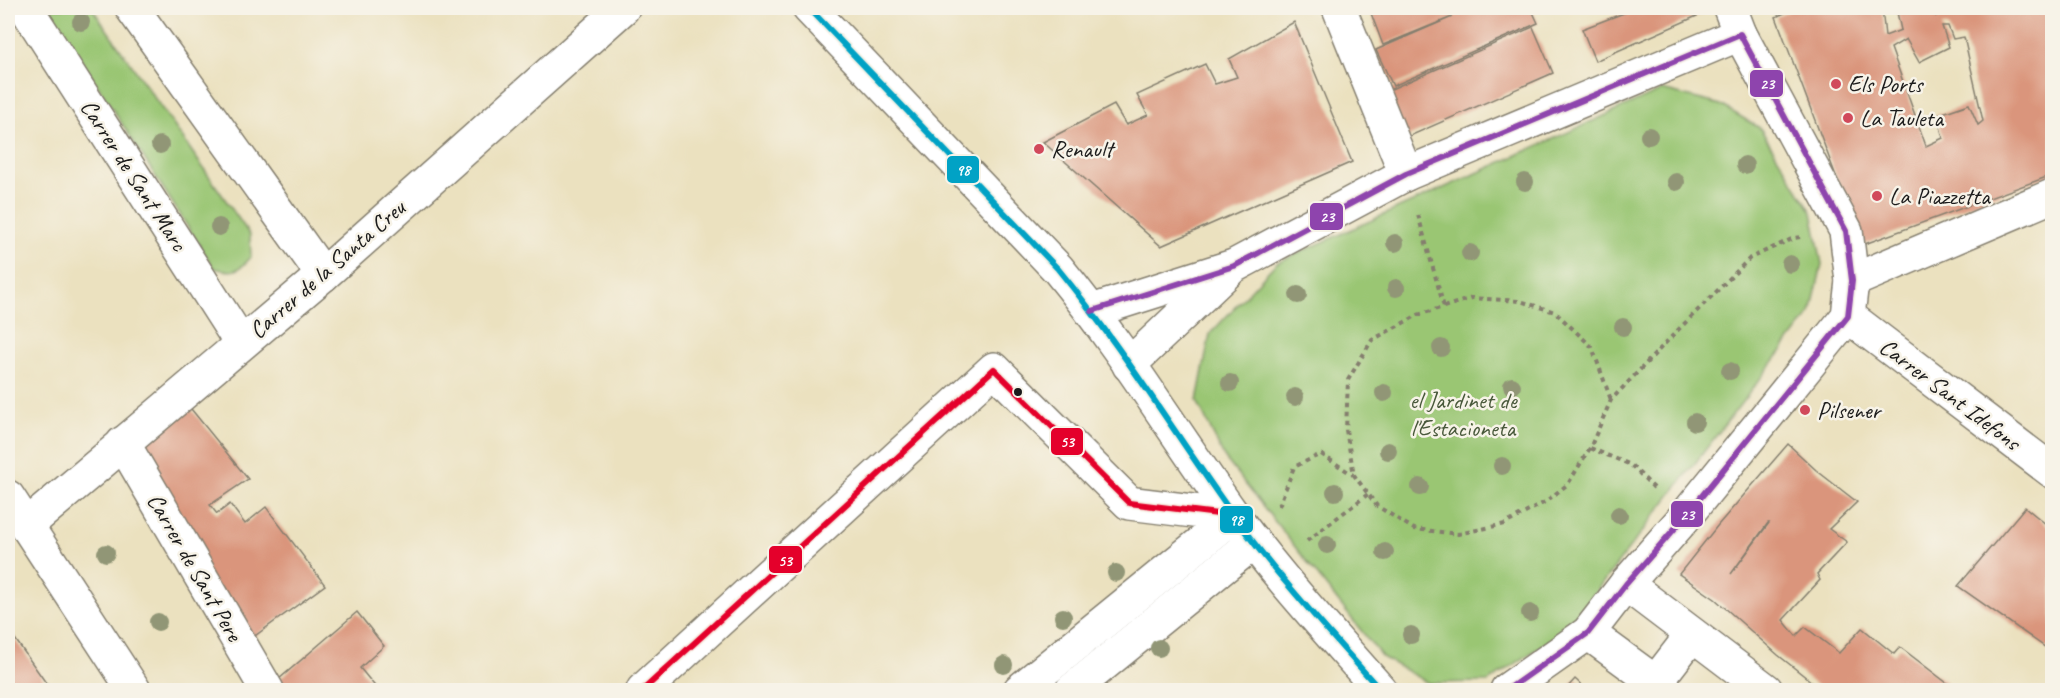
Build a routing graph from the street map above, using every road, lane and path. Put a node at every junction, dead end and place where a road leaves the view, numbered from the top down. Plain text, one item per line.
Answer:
1 (26, 8) edge
2 (132, 8) edge
3 (623, 8) edge
4 (809, 8) edge
5 (1339, 8) edge
6 (1735, 21) edge
7 (1406, 174) junction
8 (2052, 196) edge
9 (1846, 231) junction
10 (1234, 266) junction
11 (323, 275) junction
12 (1852, 281) junction
13 (1444, 307) junction
14 (1092, 311) junction
15 (1848, 316) junction
16 (242, 343) junction
17 (1129, 365) junction
18 (1611, 400) junction
19 (123, 443) junction
20 (1590, 448) junction
21 (2052, 471) edge
22 (1353, 475) junction
23 (1368, 494) junction
24 (8, 497) edge
25 (1234, 516) junction
26 (1684, 518) junction
27 (26, 526) junction
28 (1254, 542) junction
29 (1305, 542) dead end
30 (1626, 584) junction
31 (1588, 633) junction
32 (1692, 635) junction
33 (1660, 686) edge
34 (134, 690) edge
35 (267, 690) edge
36 (643, 690) edge
37 (1020, 690) edge
38 (1072, 690) edge
39 (1380, 690) edge
40 (1507, 690) edge
41 (1767, 690) edge

1 - 16 street, Carrer de Sant Marc
2 - 11 street
3 - 11 street, Carrer de la Santa Creu
4 - 14 street
5 - 7 street
6 - 7 street
6 - 9 street
7 - 10 street
7 - 13 path
8 - 12 street
9 - 12 street
9 - 18 path
10 - 14 street
10 - 17 street
11 - 16 street, Carrer de la Santa Creu
12 - 15 street
13 - 18 path
13 - 22 path
14 - 17 street
15 - 21 street, Carrer Sant Idefons
15 - 26 street
16 - 19 street, Carrer de la Santa Creu
17 - 25 street
18 - 20 path
19 - 27 street, Carrer de la Santa Creu
19 - 35 street, Carrer de Sant Pere
20 - 23 path
20 - 26 path
22 - 23 path
22 - 28 path
23 - 29 path
24 - 27 street
25 - 28 street
25 - 36 street
25 - 37 street
26 - 30 street
27 - 34 street
28 - 38 street
28 - 39 street
30 - 31 street
30 - 32 street
31 - 33 street
31 - 40 street
32 - 33 street
32 - 41 street

